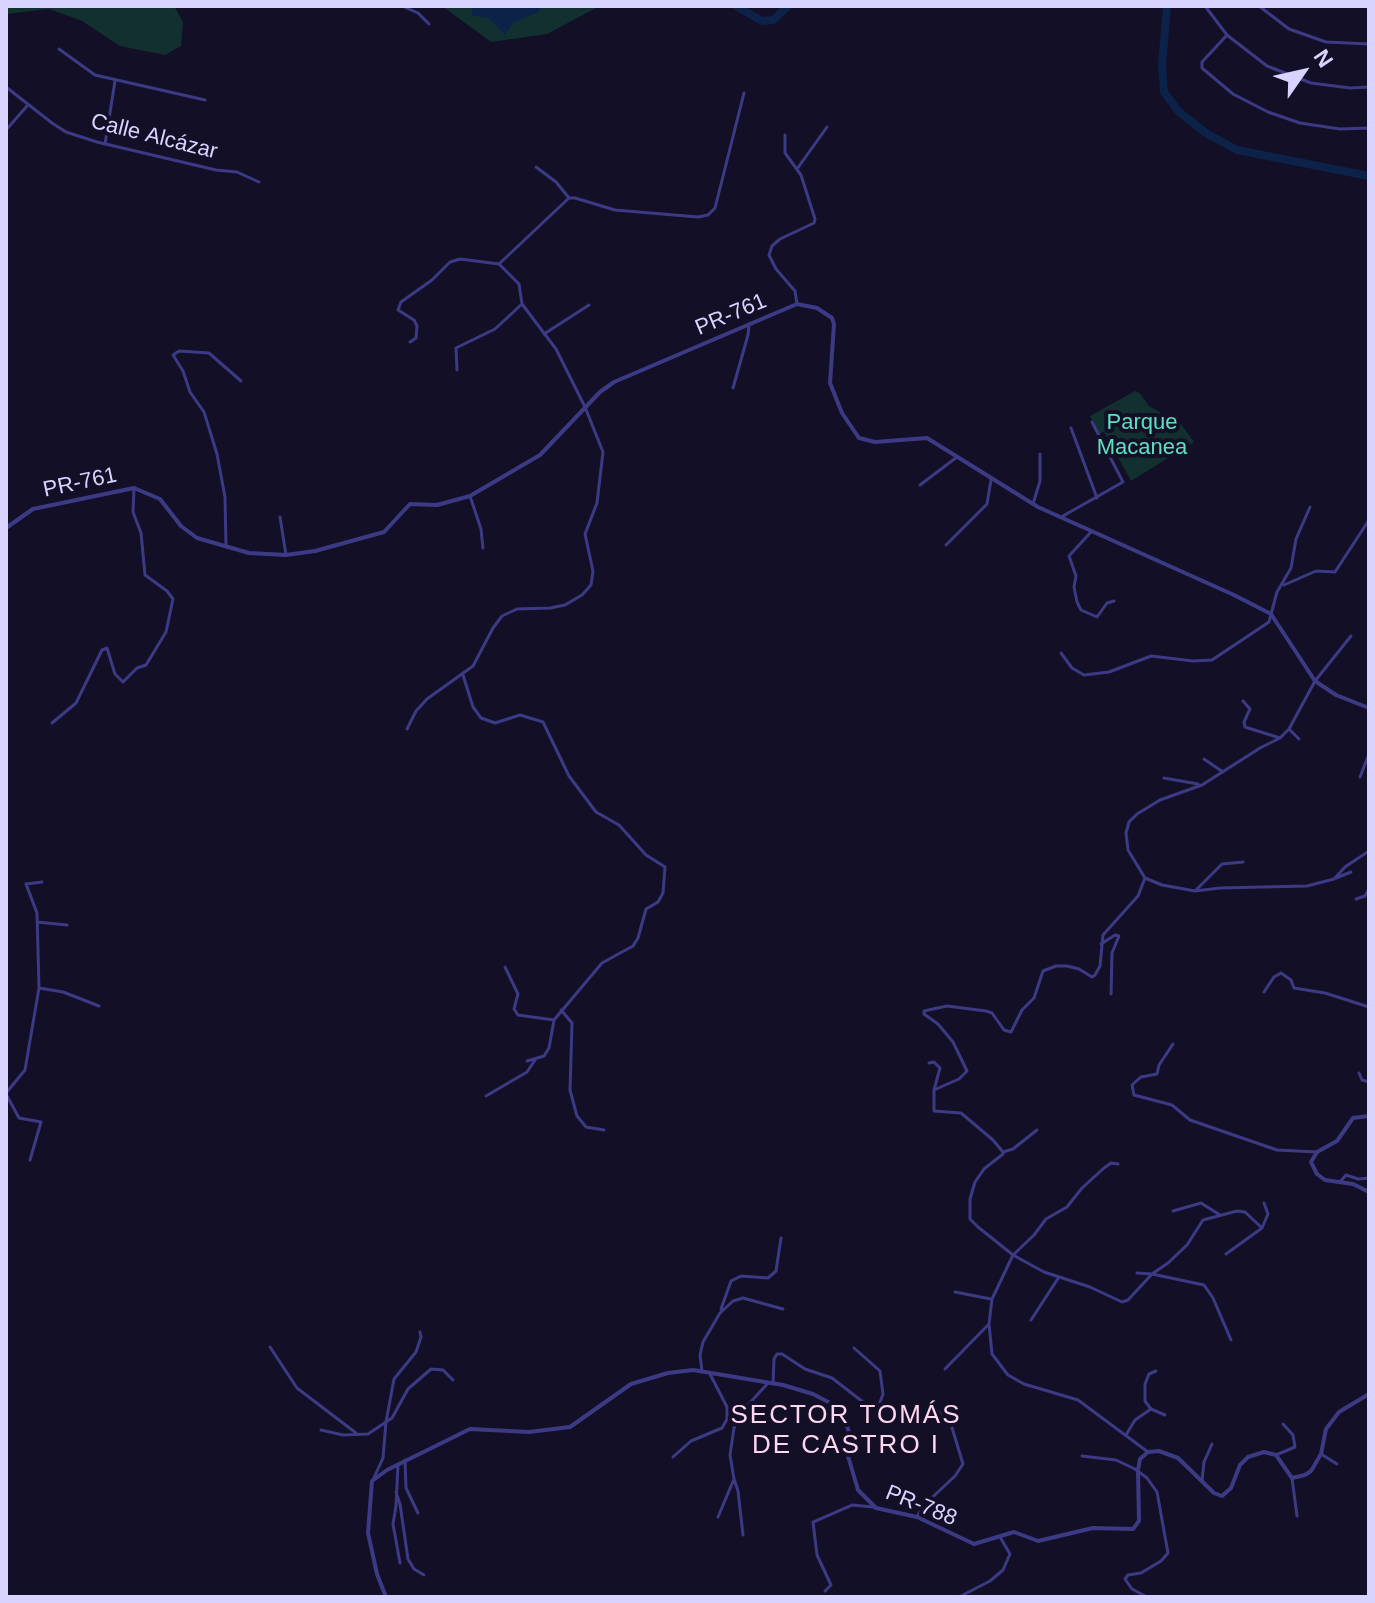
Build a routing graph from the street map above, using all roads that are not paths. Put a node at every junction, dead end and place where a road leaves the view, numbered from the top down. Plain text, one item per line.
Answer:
1 (402, 6) edge
2 (1205, 6) edge
3 (1259, 6) edge
4 (429, 24) dead end
5 (1227, 35) junction
6 (1369, 44) edge
7 (59, 49) dead end
8 (115, 81) junction
9 (6, 87) edge
10 (1369, 87) edge
11 (744, 93) dead end
12 (205, 100) dead end
13 (28, 105) junction
14 (827, 127) dead end
15 (1369, 128) edge
16 (6, 130) edge
17 (785, 135) dead end
18 (105, 144) junction
19 (536, 167) dead end
20 (797, 169) junction
21 (259, 182) dead end
22 (569, 198) junction
23 (499, 264) junction
24 (522, 304) junction
25 (797, 304) junction
26 (589, 305) dead end
27 (749, 324) junction
28 (544, 334) junction
29 (410, 342) dead end
30 (457, 370) dead end
31 (241, 381) dead end
32 (733, 388) dead end
33 (585, 407) junction
34 (1092, 422) dead end
35 (1071, 428) dead end
36 (1040, 454) dead end
37 (957, 457) junction
38 (991, 480) junction
39 (920, 485) dead end
40 (134, 488) junction
41 (470, 496) junction
42 (1097, 498) junction
43 (1033, 504) junction
44 (1310, 507) dead end
45 (280, 517) dead end
46 (1062, 517) junction
47 (1369, 520) edge
48 (6, 528) edge
49 (1091, 532) junction
50 (946, 545) dead end
51 (226, 547) junction
52 (483, 548) dead end
53 (286, 555) junction
54 (1282, 585) junction
55 (1114, 601) dead end
56 (1271, 614) junction
57 (1351, 636) dead end
58 (1061, 653) dead end
59 (463, 675) junction
60 (1315, 681) junction
61 (1243, 701) dead end
62 (1369, 708) edge
63 (52, 723) dead end
64 (407, 729) dead end
65 (1289, 729) junction
66 (1280, 738) junction
67 (1299, 739) dead end
68 (1369, 754) edge
69 (1204, 759) dead end
70 (1368, 763) edge
71 (1223, 772) junction
72 (1360, 777) dead end
73 (1164, 778) dead end
74 (1202, 785) junction
75 (1369, 851) edge
76 (1243, 862) dead end
77 (1351, 872) dead end
78 (1145, 878) junction
79 (1334, 879) junction
80 (42, 882) dead end
81 (1369, 889) edge
82 (1195, 891) junction
83 (1356, 899) dead end
84 (37, 922) junction
85 (67, 925) dead end
86 (1101, 944) junction
87 (505, 967) dead end
88 (39, 988) junction
89 (1264, 992) dead end
90 (1111, 994) dead end
91 (99, 1006) dead end
92 (1369, 1007) edge
93 (561, 1009) junction
94 (554, 1020) junction
95 (1173, 1044) dead end
96 (535, 1060) junction
97 (527, 1061) dead end
98 (929, 1063) dead end
99 (1359, 1073) dead end
100 (1369, 1082) edge
101 (934, 1090) junction
102 (6, 1093) edge
103 (486, 1096) dead end
104 (1369, 1116) edge
105 (604, 1130) dead end
106 (1037, 1130) dead end
107 (1003, 1152) junction
108 (1317, 1152) junction
109 (30, 1160) dead end
110 (1118, 1164) dead end
111 (1369, 1178) edge
112 (1340, 1182) junction
113 (1369, 1192) edge
114 (1264, 1203) dead end
115 (1173, 1211) dead end
116 (1220, 1215) junction
117 (1262, 1228) junction
118 (781, 1238) dead end
119 (1226, 1254) dead end
120 (1013, 1255) junction
121 (1137, 1273) dead end
122 (1152, 1274) junction
123 (1059, 1277) junction
124 (955, 1292) dead end
125 (992, 1299) junction
126 (783, 1309) dead end
127 (720, 1313) junction
128 (1031, 1320) dead end
129 (989, 1324) junction
130 (420, 1332) dead end
131 (1231, 1340) dead end
132 (270, 1347) dead end
133 (854, 1348) dead end
134 (945, 1369) dead end
135 (702, 1371) junction
136 (1156, 1371) dead end
137 (710, 1374) junction
138 (453, 1380) dead end
139 (771, 1383) junction
140 (1369, 1394) edge
141 (929, 1404) dead end
142 (1151, 1409) junction
143 (1165, 1415) dead end
144 (386, 1422) junction
145 (1283, 1424) dead end
146 (321, 1430) dead end
147 (358, 1435) junction
148 (1126, 1435) junction
149 (1212, 1444) dead end
150 (1148, 1452) junction
151 (1321, 1454) junction
152 (1276, 1455) junction
153 (1082, 1456) dead end
154 (673, 1457) dead end
155 (405, 1460) junction
156 (398, 1464) junction
157 (1337, 1464) dead end
158 (1138, 1470) junction
159 (1292, 1478) junction
160 (734, 1479) junction
161 (372, 1481) junction
162 (1202, 1481) junction
163 (396, 1492) junction
164 (876, 1508) junction
165 (418, 1513) dead end
166 (1297, 1516) dead end
167 (718, 1517) dead end
168 (917, 1517) junction
169 (743, 1535) dead end
170 (1000, 1536) junction
171 (400, 1563) dead end
172 (424, 1575) dead end
173 (825, 1591) dead end
174 (386, 1597) edge
175 (959, 1597) edge
176 (1147, 1597) edge

1 - 4 street
2 - 5 street
3 - 6 street
5 - 10 street
5 - 15 street
7 - 8 street
8 - 12 street
8 - 18 street
9 - 13 street, Calle Alcázar
11 - 22 street
13 - 16 street
13 - 18 street, Calle Alcázar
14 - 20 street
17 - 20 street
18 - 21 street, Calle Alcázar
19 - 22 street
20 - 25 street
22 - 23 street
23 - 24 street
23 - 29 street
24 - 28 street
24 - 30 street
25 - 27 street, PR-761 / PR-761
25 - 37 street, PR-761 / PR-761
26 - 28 street
27 - 32 street
27 - 33 street, PR-761 / PR-761
28 - 33 street
31 - 51 street
33 - 41 street, PR-761 / PR-761
33 - 59 street
34 - 42 street
35 - 42 street
36 - 43 street
37 - 38 street, PR-761 / PR-761
37 - 39 street
38 - 43 street, PR-761 / PR-761
38 - 50 street
40 - 48 street, PR-761 / PR-761
40 - 51 street, PR-761 / PR-761
40 - 63 street
41 - 52 street
41 - 53 street, PR-761 / PR-761
42 - 46 street
43 - 46 street, PR-761 / PR-761
44 - 54 street
45 - 53 street
46 - 49 street, PR-761 / PR-761
47 - 54 street
49 - 55 street
49 - 56 street, PR-761 / PR-761
51 - 53 street, PR-761 / PR-761
54 - 56 street
56 - 58 street
56 - 60 street, PR-761 / PR-761
57 - 60 street
59 - 64 street
59 - 93 street
60 - 62 street, PR-761 / PR-761
60 - 65 street
61 - 66 street
65 - 66 street
65 - 67 street
66 - 71 street
68 - 70 street
69 - 71 street
70 - 72 street
71 - 74 street
73 - 74 street
74 - 78 street
75 - 79 street
76 - 82 street
77 - 79 street
78 - 82 street
78 - 86 street
79 - 82 street
80 - 84 street
81 - 83 street
84 - 85 street
84 - 88 street
86 - 90 street
86 - 101 street
87 - 94 street
88 - 91 street
88 - 102 street
89 - 92 street
93 - 94 street
93 - 105 street
94 - 96 street
95 - 108 street
96 - 97 street
96 - 103 street
98 - 101 street
99 - 100 street
101 - 107 street
102 - 109 street
104 - 108 street
106 - 107 street
107 - 120 street
108 - 112 street
110 - 120 street
111 - 112 street
112 - 113 street
114 - 117 street
115 - 116 street
116 - 117 street
116 - 122 street
117 - 119 street
118 - 127 street
120 - 123 street
120 - 125 street
121 - 122 street
122 - 123 street
122 - 131 street
123 - 128 street
124 - 125 street
125 - 129 street
126 - 127 street
127 - 135 street
129 - 134 street
129 - 148 street
130 - 144 street
132 - 147 street
133 - 139 street
135 - 137 street, PR-788 / PR-788
135 - 155 street, PR-788 / PR-788
136 - 142 street
137 - 139 street, PR-788 / PR-788
137 - 154 street
138 - 144 street
139 - 160 street
139 - 164 street, PR-788 / PR-788
140 - 151 street
141 - 168 street
142 - 143 street
142 - 148 street
144 - 147 street
144 - 161 street
145 - 152 street
146 - 147 street
148 - 150 street
149 - 162 street
150 - 158 street
150 - 162 street
151 - 157 street
151 - 159 street
152 - 159 street
152 - 162 street
153 - 158 street
155 - 156 street, PR-788 / PR-788
155 - 165 street
156 - 161 street, PR-788 / PR-788
156 - 163 street
158 - 170 street, PR-788 / PR-788
158 - 176 street
159 - 166 street
160 - 167 street
160 - 169 street
161 - 174 street
163 - 171 street
163 - 172 street
164 - 168 street, PR-788 / PR-788
164 - 173 street
168 - 170 street, PR-788 / PR-788
170 - 175 street

